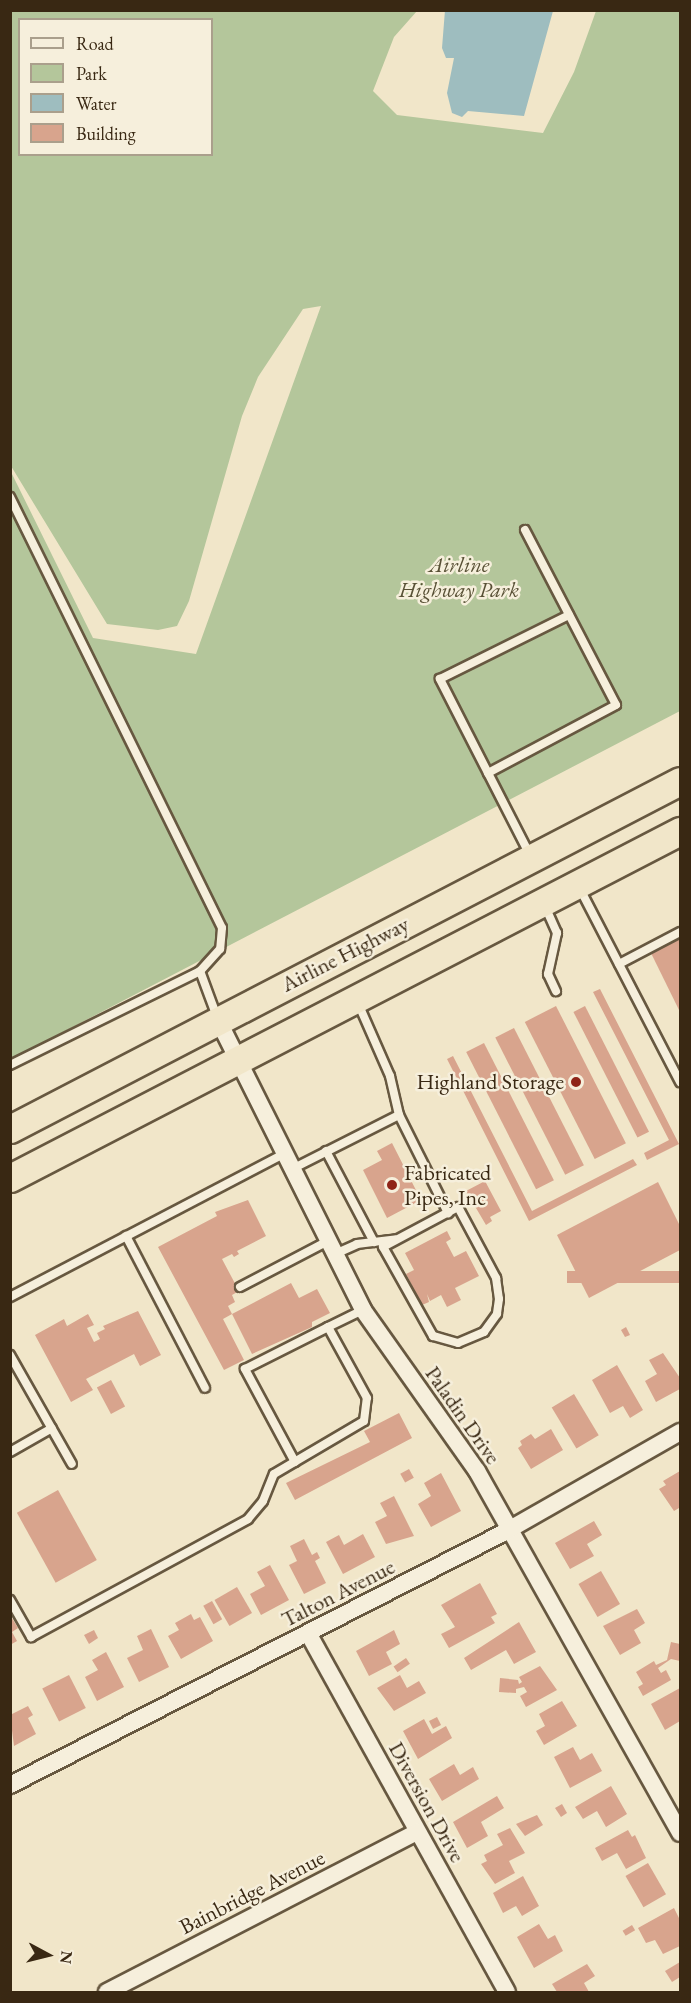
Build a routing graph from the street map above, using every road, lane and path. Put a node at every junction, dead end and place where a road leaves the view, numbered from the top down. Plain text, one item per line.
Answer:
1 (10, 497) edge
2 (13, 508) edge
3 (525, 530) dead end
4 (569, 615) junction
5 (488, 773) junction
6 (681, 781) edge
7 (681, 831) edge
8 (532, 858) junction
9 (578, 884) junction
10 (547, 899) junction
11 (681, 932) edge
12 (619, 964) junction
13 (200, 971) junction
14 (556, 991) dead end
15 (356, 1000) junction
16 (218, 1020) junction
17 (236, 1062) junction
18 (10, 1065) edge
19 (681, 1082) edge
20 (399, 1114) junction
21 (10, 1129) edge
22 (326, 1151) junction
23 (283, 1154) junction
24 (291, 1169) junction
25 (10, 1178) edge
26 (448, 1213) junction
27 (126, 1236) junction
28 (400, 1238) junction
29 (374, 1242) junction
30 (331, 1248) junction
31 (240, 1287) dead end
32 (10, 1297) edge
33 (363, 1310) junction
34 (328, 1327) junction
35 (10, 1355) edge
36 (205, 1388) dead end
37 (52, 1428) junction
38 (681, 1432) edge
39 (10, 1452) edge
40 (295, 1462) junction
41 (72, 1464) dead end
42 (510, 1529) junction
43 (10, 1600) edge
44 (308, 1633) junction
45 (10, 1785) edge
46 (417, 1832) junction
47 (681, 1833) edge
48 (107, 1992) edge
49 (507, 1992) edge

1 - 2 lane
2 - 13 lane
3 - 4 lane
4 - 5 lane
4 - 5 lane
5 - 8 lane
6 - 8 highway, Airline Highway
7 - 9 highway, Airline Highway
8 - 10 highway
8 - 16 highway, Airline Highway
9 - 10 highway, Airline Highway
9 - 12 lane
10 - 14 lane
10 - 15 highway, Airline Highway
11 - 12 lane
12 - 19 lane
13 - 16 lane
13 - 18 lane
15 - 17 highway, Airline Highway
15 - 20 lane
16 - 17 street, Paladin Drive
16 - 21 highway, Airline Highway
17 - 23 street, Paladin Drive
17 - 25 highway, Airline Highway
20 - 22 lane
20 - 26 lane
22 - 24 lane
22 - 29 lane
23 - 24 street, Paladin Drive
23 - 27 lane
24 - 30 street, Paladin Drive
26 - 28 lane
26 - 28 lane
27 - 32 lane
27 - 36 lane
28 - 29 lane
29 - 30 lane
30 - 31 lane
30 - 33 street, Paladin Drive
33 - 34 lane
33 - 42 street, Paladin Drive
34 - 40 lane
34 - 40 lane
35 - 37 lane
37 - 39 lane
37 - 41 lane
38 - 42 street, Talton Avenue
40 - 43 lane
42 - 44 street, Talton Avenue
42 - 47 street, Paladin Drive
44 - 45 street, Talton Avenue
44 - 46 street, Diversion Drive
46 - 48 street, Bainbridge Avenue
46 - 49 street, Diversion Drive

